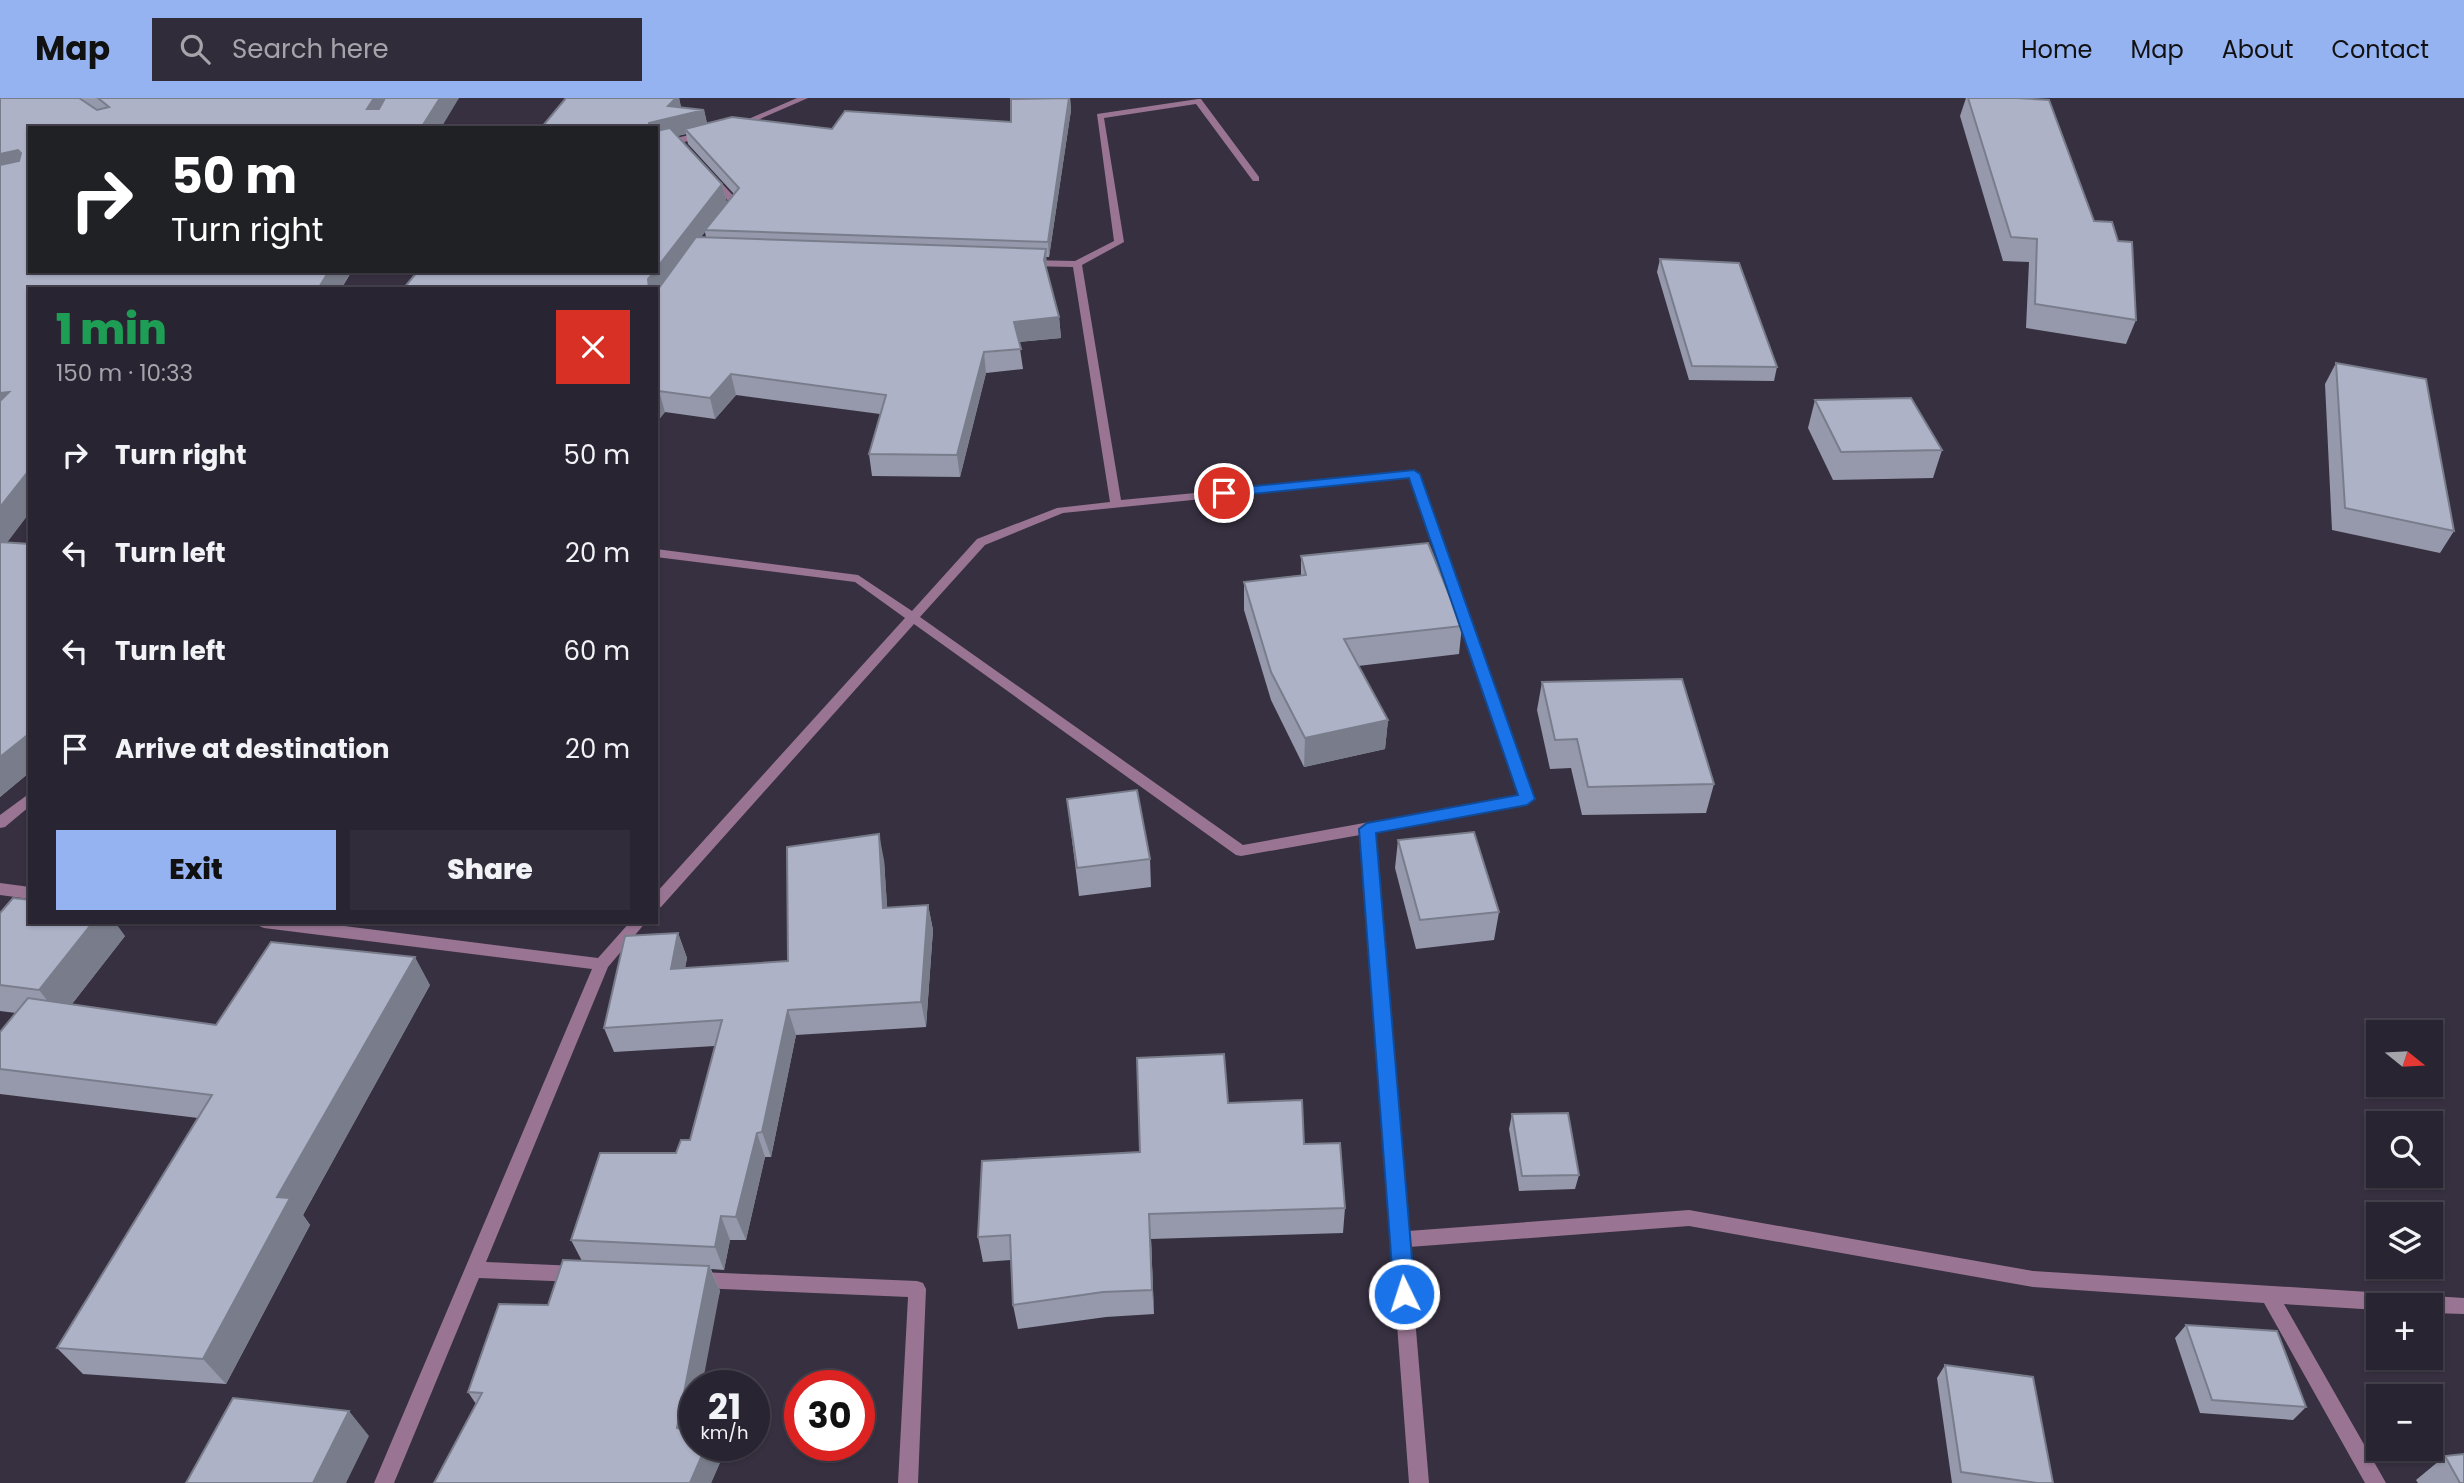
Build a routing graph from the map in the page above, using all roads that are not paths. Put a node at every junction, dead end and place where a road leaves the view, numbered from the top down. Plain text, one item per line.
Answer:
1 (804, 98) edge
2 (722, 131) edge
3 (711, 134) edge
4 (677, 141) junction
5 (658, 145) edge
6 (685, 149) edge
7 (702, 167) edge
8 (1256, 179) dead end
9 (719, 222) edge
10 (1009, 262) edge
11 (1077, 264) junction
12 (1116, 504) junction
13 (658, 553) edge
14 (912, 617) junction
15 (28, 800) edge
16 (0, 823) edge
17 (1367, 829) junction
18 (0, 889) edge
19 (28, 892) edge
20 (658, 901) edge
21 (280, 924) edge
22 (637, 924) edge
23 (601, 964) junction
24 (1400, 1240) junction
25 (474, 1270) junction
26 (598, 1275) edge
27 (681, 1279) edge
28 (2269, 1295) junction
29 (2464, 1306) edge
30 (384, 1483) edge
31 (908, 1483) edge
32 (1419, 1483) edge
33 (2376, 1483) edge

1 - 2 street
3 - 4 street
4 - 5 street
4 - 6 street
7 - 9 street
8 - 11 street
10 - 11 street
11 - 12 street
12 - 14 street
12 - 17 street
13 - 14 street
14 - 17 street
14 - 20 street
15 - 16 street
17 - 24 street
18 - 19 street
21 - 23 street
22 - 23 street
23 - 25 street
24 - 28 street
24 - 32 street
25 - 26 street
25 - 30 street
27 - 31 street
28 - 29 street
28 - 33 street

